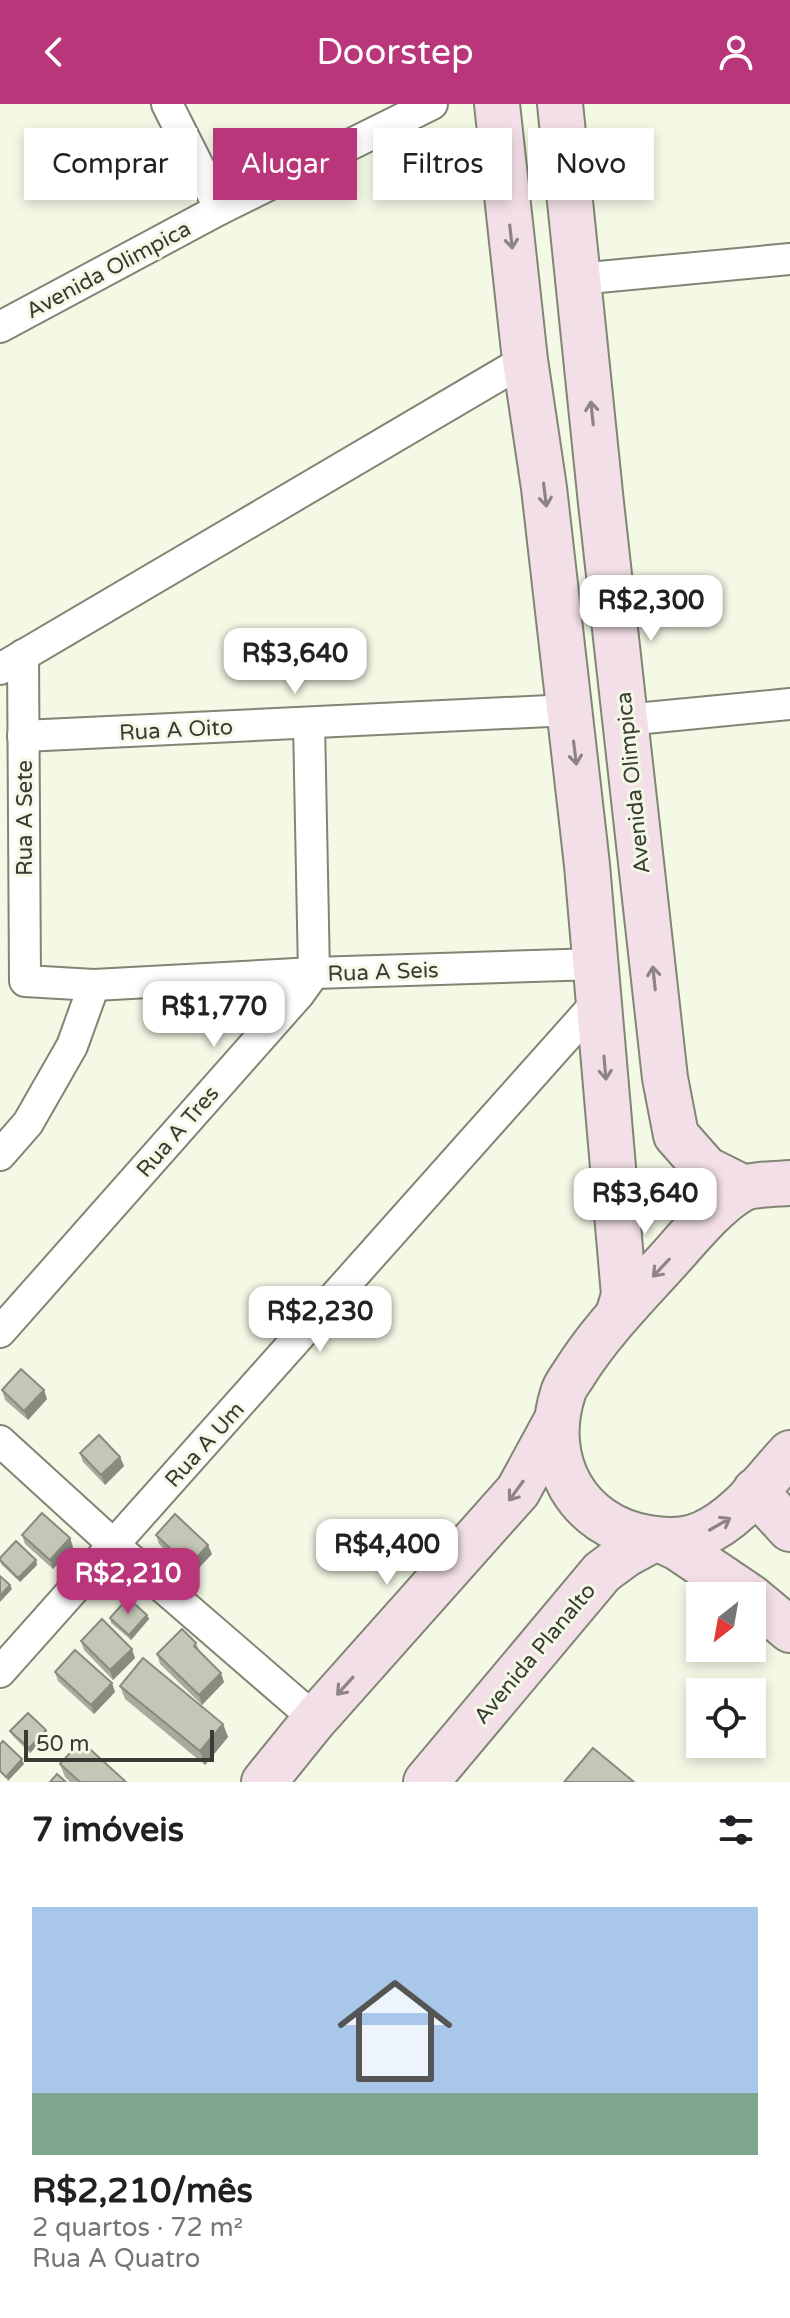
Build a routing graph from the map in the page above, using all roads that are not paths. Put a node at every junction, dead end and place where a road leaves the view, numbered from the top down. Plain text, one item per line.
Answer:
1 (167, 104) edge
2 (432, 104) edge
3 (497, 104) edge
4 (560, 104) edge
5 (220, 209) junction
6 (790, 259) edge
7 (578, 279) junction
8 (0, 327) edge
9 (525, 360) junction
10 (11, 662) edge
11 (790, 704) edge
12 (570, 710) junction
13 (625, 720) junction
14 (309, 723) junction
15 (23, 736) junction
16 (314, 973) junction
17 (25, 981) joint
18 (598, 982) junction
19 (94, 985) junction
20 (0, 1155) edge
21 (790, 1183) edge
22 (744, 1188) junction
23 (618, 1315) junction
24 (0, 1332) edge
25 (555, 1423) junction
26 (0, 1441) edge
27 (790, 1453) edge
28 (755, 1491) junction
29 (790, 1529) edge
30 (659, 1540) junction
31 (114, 1545) junction
32 (728, 1582) edge
33 (766, 1610) edge
34 (790, 1630) edge
35 (0, 1672) edge
36 (315, 1719) junction
37 (264, 1782) edge
38 (426, 1782) edge

1 - 5 street
2 - 5 street, Avenida Olimpica
3 -> 9 main road
4 - 7 main road, Avenida Olimpica
5 - 8 street, Avenida Olimpica
6 - 7 street
13 -> 7 main road, Avenida Olimpica
9 - 10 street
9 -> 12 main road
10 - 15 street, Rua A Sete
11 - 13 street
12 - 14 street, Rua A Oito
12 -> 18 main road
22 -> 13 main road, Avenida Olimpica
14 - 15 street, Rua A Oito
14 - 16 street
15 - 17 street, Rua A Sete
16 - 18 street, Rua A Seis
16 - 19 street, Rua A Seis
16 - 24 street, Rua A Tres
17 - 19 street, Rua A Seis
18 -> 23 main road
18 - 31 street, Rua A Um
19 - 20 street
21 - 22 main road
22 -> 23 main road
23 - 25 main road
25 - 30 main road
25 -> 36 main road
26 - 31 street
27 - 28 main road
28 - 29 main road
30 -> 28 main road
30 - 32 main road
30 - 38 main road, Avenida Planalto
31 - 35 street, Rua A Um
31 - 36 street
33 - 34 main road
36 - 37 main road

